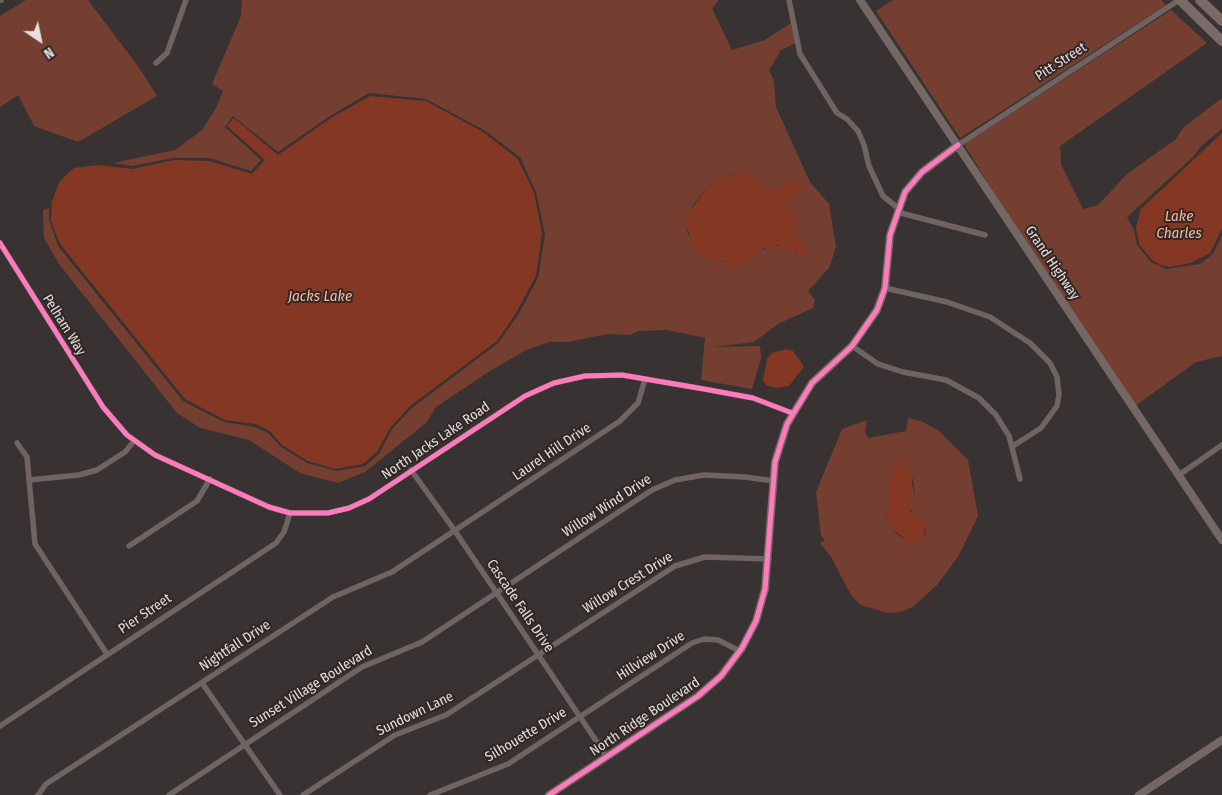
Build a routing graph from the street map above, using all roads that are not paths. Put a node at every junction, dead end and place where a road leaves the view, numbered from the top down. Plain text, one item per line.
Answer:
1 (186, 0) edge
2 (789, 0) edge
3 (860, 0) edge
4 (1180, 0) edge
5 (1200, 0) edge
6 (1222, 21) edge
7 (1222, 41) edge
8 (156, 63) dead end
9 (958, 145) junction
10 (897, 210) junction
11 (985, 235) dead end
12 (0, 243) edge
13 (885, 288) junction
14 (852, 346) junction
15 (645, 379) junction
16 (792, 413) junction
17 (111, 418) joint
18 (134, 441) junction
19 (17, 443) dead end
20 (1013, 446) junction
21 (1222, 446) edge
22 (411, 470) junction
23 (1179, 474) junction
24 (1020, 479) dead end
25 (30, 480) junction
26 (210, 480) junction
27 (774, 481) junction
28 (290, 513) junction
29 (455, 531) junction
30 (1222, 540) edge
31 (130, 546) dead end
32 (769, 559) junction
33 (497, 593) junction
34 (740, 651) junction
35 (108, 654) junction
36 (538, 655) junction
37 (202, 682) junction
38 (580, 717) junction
39 (0, 726) edge
40 (1222, 740) edge
41 (245, 744) junction
42 (607, 757) junction
43 (38, 795) edge
44 (169, 795) edge
45 (280, 795) edge
46 (303, 795) edge
47 (430, 795) edge
48 (549, 795) edge
49 (1139, 795) edge

1 - 8 street
2 - 10 street
3 - 9 street, Grand Highway
4 - 7 highway
4 - 9 street, Pitt Street
5 - 6 highway
9 - 10 street
9 - 23 street, Grand Highway
10 - 11 street
10 - 13 street
12 - 17 street, Pelham Way
13 - 14 street
13 - 20 street
14 - 16 street, North Ridge Boulevard
14 - 20 street
15 - 16 street, North Jacks Lake Road
15 - 22 street, North Jacks Lake Road
15 - 29 street, Laurel Hill Drive
16 - 27 street, North Ridge Boulevard
17 - 18 street, North Jacks Lake Road
18 - 25 street
18 - 26 street, North Jacks Lake Road
19 - 25 street
20 - 24 street
21 - 23 street
22 - 28 street, North Jacks Lake Road
22 - 29 street, Cascade Falls Drive
23 - 30 street, Grand Highway
25 - 35 street
26 - 28 street, North Jacks Lake Road
26 - 31 street
27 - 32 street, North Ridge Boulevard
27 - 33 street, Willow Wind Drive
28 - 35 street, Pier Street
29 - 33 street, Cascade Falls Drive
29 - 37 street, Nightfall Drive
32 - 34 street, North Ridge Boulevard
32 - 36 street, Willow Crest Drive
33 - 36 street, Cascade Falls Drive
33 - 41 street, Sunset Village Boulevard
34 - 38 street, Hillview Drive
34 - 42 street, North Ridge Boulevard
35 - 39 street, Pier Street
36 - 38 street, Cascade Falls Drive
36 - 46 street, Sundown Lane
37 - 41 street
37 - 43 street, Nightfall Drive
38 - 42 street, Cascade Falls Drive
38 - 47 street, Silhouette Drive
40 - 49 street
41 - 44 street, Sunset Village Boulevard
41 - 45 street
42 - 48 street, North Ridge Boulevard

